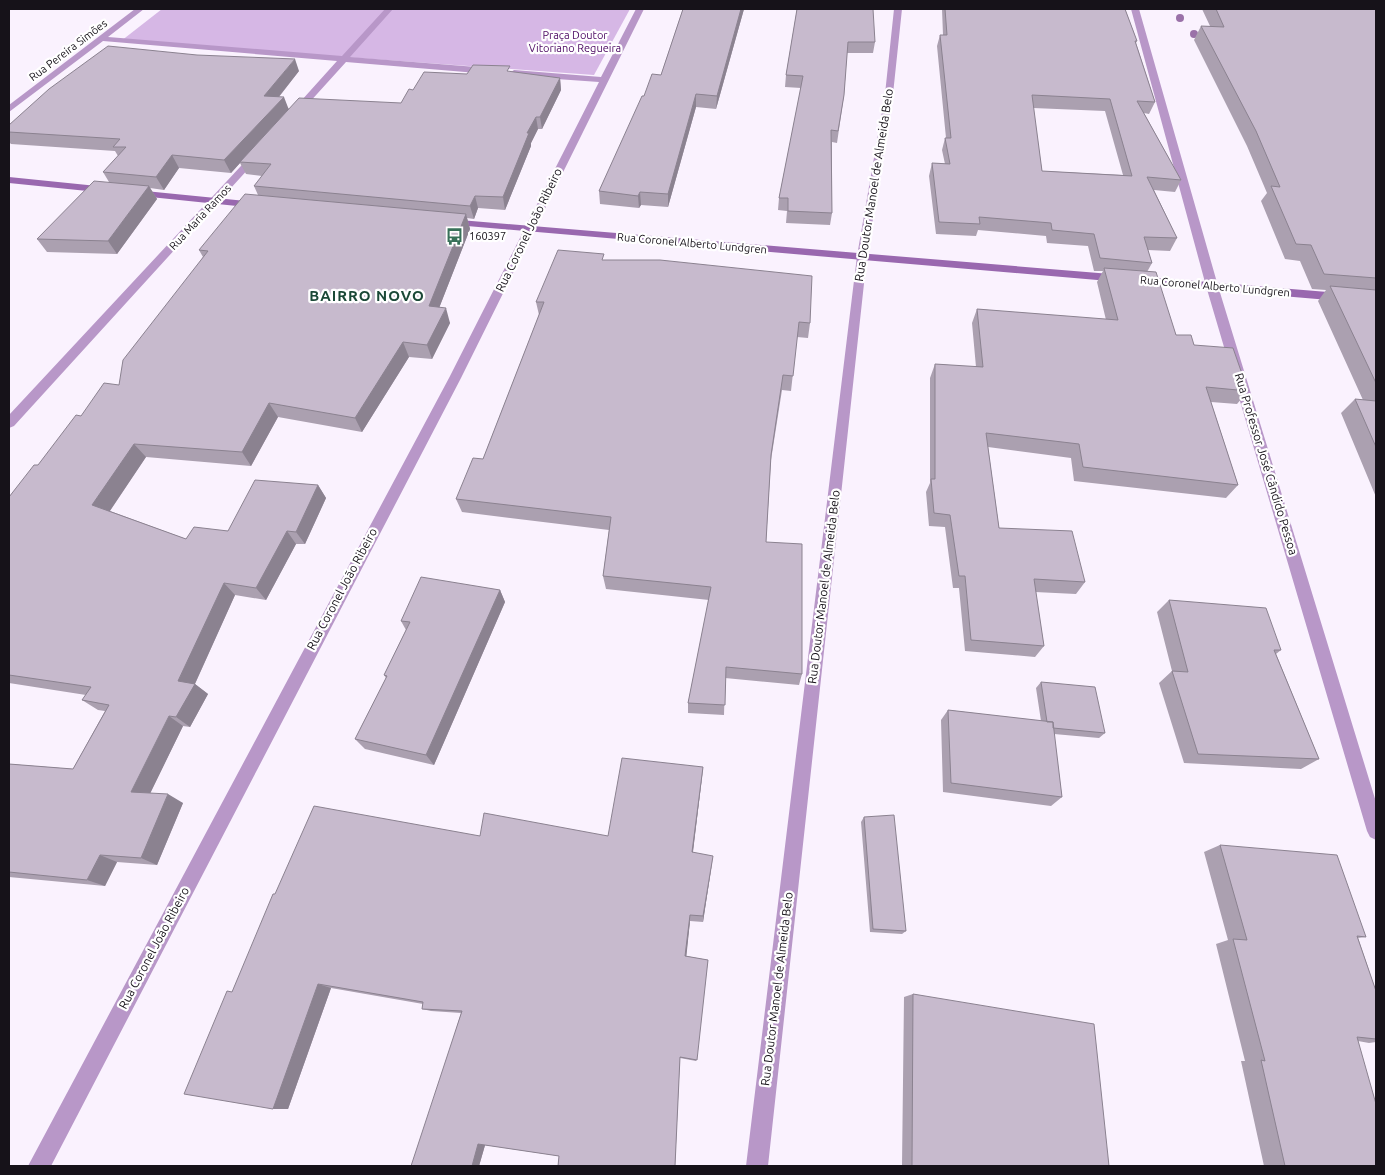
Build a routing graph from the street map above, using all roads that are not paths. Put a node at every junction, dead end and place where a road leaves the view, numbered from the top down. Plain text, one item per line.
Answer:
1 (140, 9) edge
2 (389, 9) edge
3 (640, 9) edge
4 (898, 9) edge
5 (1135, 9) edge
6 (102, 39) junction
7 (343, 60) junction
8 (497, 72) edge
9 (507, 72) edge
10 (603, 80) junction
11 (9, 109) edge
12 (285, 124) edge
13 (266, 145) edge
14 (9, 180) edge
15 (214, 202) junction
16 (263, 206) edge
17 (441, 222) edge
18 (530, 230) junction
19 (862, 256) junction
20 (1212, 286) junction
21 (1376, 300) edge
22 (9, 423) edge
23 (1376, 831) edge
24 (39, 1166) edge
25 (757, 1166) edge

1 - 6 street, Rua Pereira Simões
2 - 7 street
3 - 10 street, Rua Coronel João Ribeiro
4 - 19 street, Rua Doutor Manoel de Almeida Belo
5 - 20 street, Rua Professor José Cândido Pessoa
6 - 7 street
6 - 11 street, Rua Pereira Simões
7 - 8 street
7 - 12 street
9 - 10 street
10 - 18 street, Rua Coronel João Ribeiro
13 - 15 street, Rua Maria Ramos
14 - 15 street
15 - 16 street
15 - 22 street, Rua Maria Ramos
17 - 18 street, Rua Coronel Alberto Lundgren
18 - 19 street, Rua Coronel Alberto Lundgren
18 - 24 street, Rua Coronel João Ribeiro
19 - 20 street, Rua Coronel Alberto Lundgren
19 - 25 street, Rua Doutor Manoel de Almeida Belo
20 - 21 street, Rua Coronel Alberto Lundgren
20 - 23 street, Rua Professor José Cândido Pessoa

